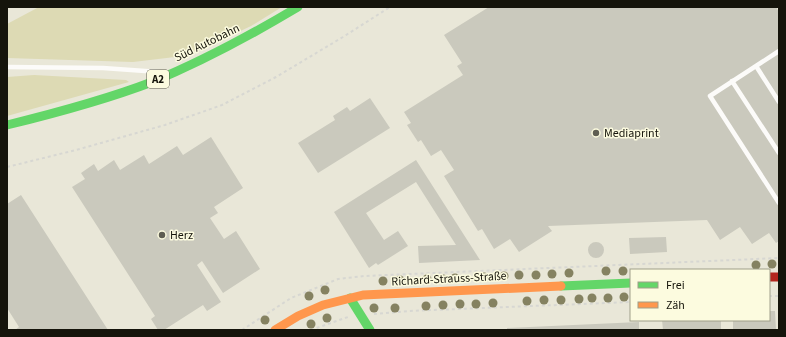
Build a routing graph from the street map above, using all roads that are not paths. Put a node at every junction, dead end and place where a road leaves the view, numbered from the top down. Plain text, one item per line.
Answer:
1 (298, 7) edge
2 (779, 51) edge
3 (756, 66) junction
4 (7, 67) edge
5 (173, 73) junction
6 (732, 81) junction
7 (779, 102) edge
8 (7, 125) edge
9 (779, 153) edge
10 (779, 203) edge
11 (630, 283) edge
12 (350, 298) junction
13 (275, 330) edge
14 (370, 330) edge

1 - 5 main road, Süd Autobahn / A2
2 - 3 lane
3 - 6 lane
3 - 7 lane
4 - 5 lane
5 - 8 main road, Süd Autobahn / A2
6 - 9 lane
6 - 10 lane
11 - 12 main road, Richard-Strauss-Straße
12 - 13 main road, Richard-Strauss-Straße
12 - 14 main road

